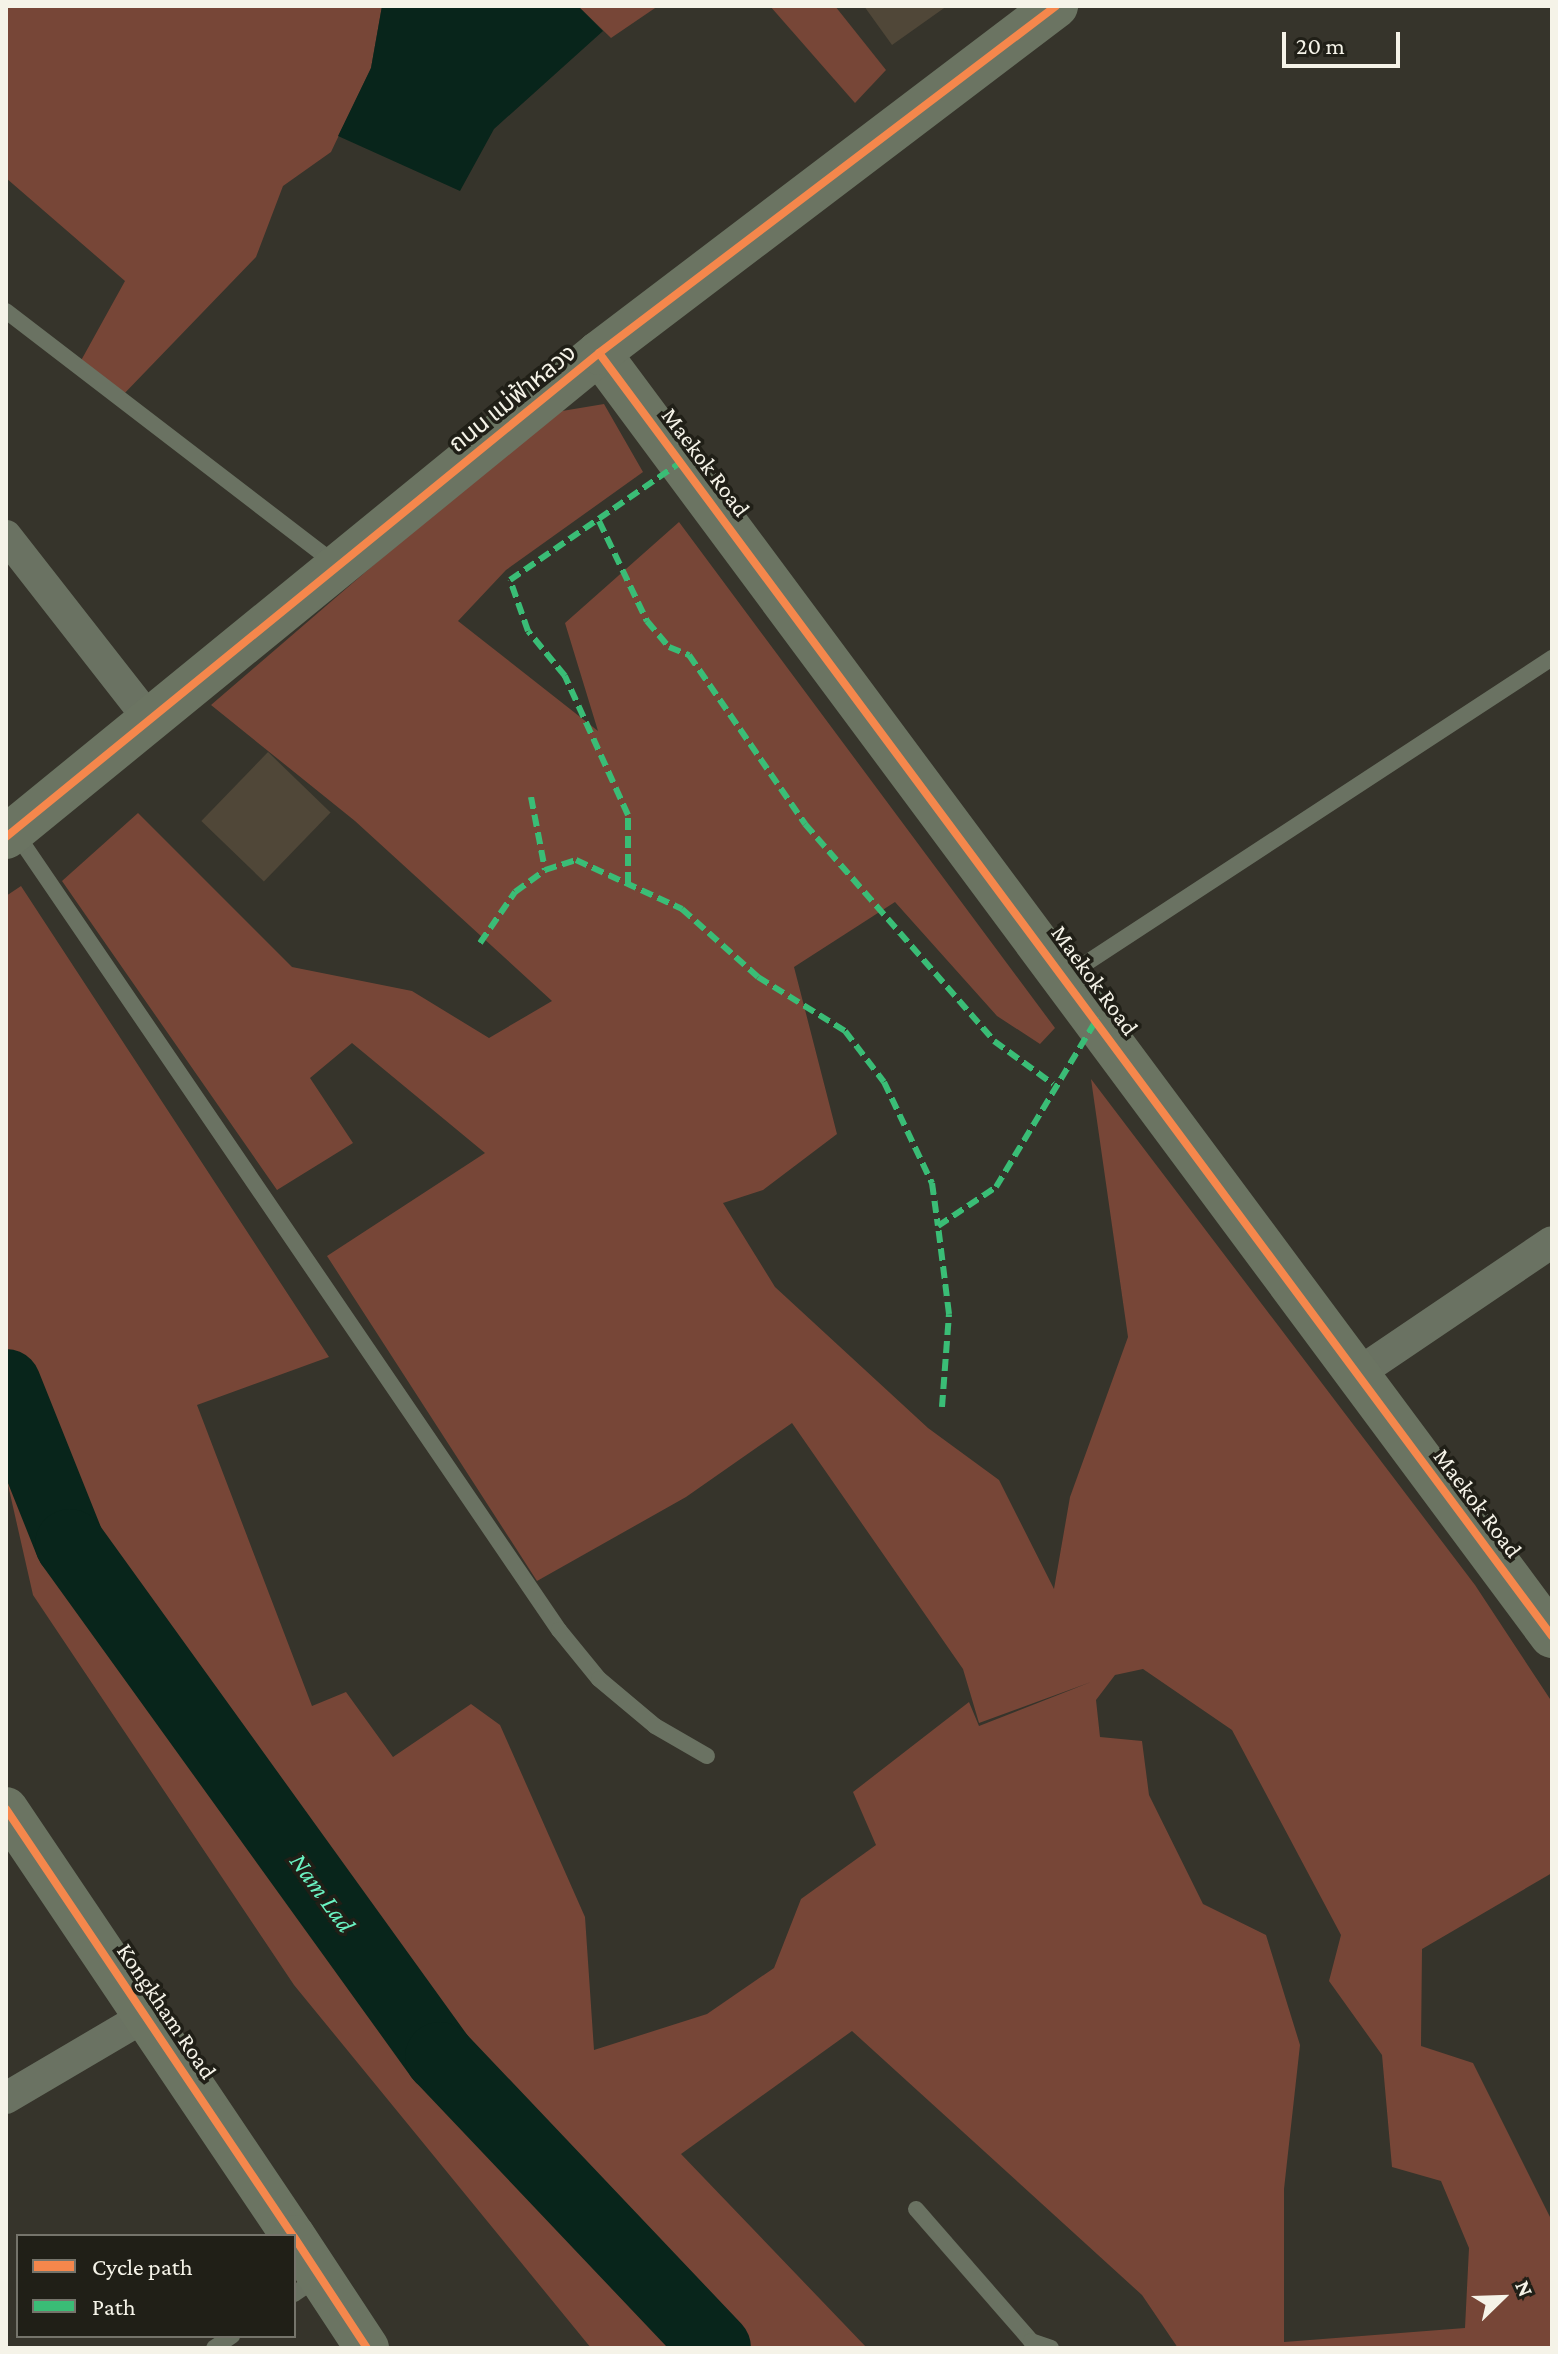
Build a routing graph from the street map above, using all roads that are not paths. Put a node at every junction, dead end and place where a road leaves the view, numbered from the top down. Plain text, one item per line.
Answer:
1 (1056, 6) edge
2 (6, 311) edge
3 (599, 353) junction
4 (6, 536) edge
5 (339, 566) junction
6 (1552, 658) edge
7 (150, 720) junction
8 (10, 834) edge
9 (1068, 975) junction
10 (1552, 1242) edge
11 (1357, 1374) junction
12 (1552, 1636) edge
13 (707, 1756) dead end
14 (6, 1809) edge
15 (147, 2015) junction
16 (6, 2098) edge
17 (916, 2209) dead end
18 (292, 2234) edge
19 (296, 2244) edge
20 (307, 2285) edge
21 (367, 2348) edge
22 (1051, 2348) edge

1 - 3 street, ถนน แม่ฟ้าหลวง
2 - 5 lane
3 - 5 street, ถนน แม่ฟ้าหลวง
3 - 9 street, Maekok Road
4 - 7 street
5 - 7 street, ถนน แม่ฟ้าหลวง
6 - 9 lane
7 - 8 street, ถนน แม่ฟ้าหลวง
8 - 13 lane
9 - 11 street, Maekok Road
10 - 11 street
11 - 12 street, Maekok Road
14 - 15 street, Kongkham Road
15 - 16 street
15 - 18 street, Kongkham Road
17 - 22 lane
19 - 20 street, Kongkham Road
20 - 21 street, Kongkham Road

